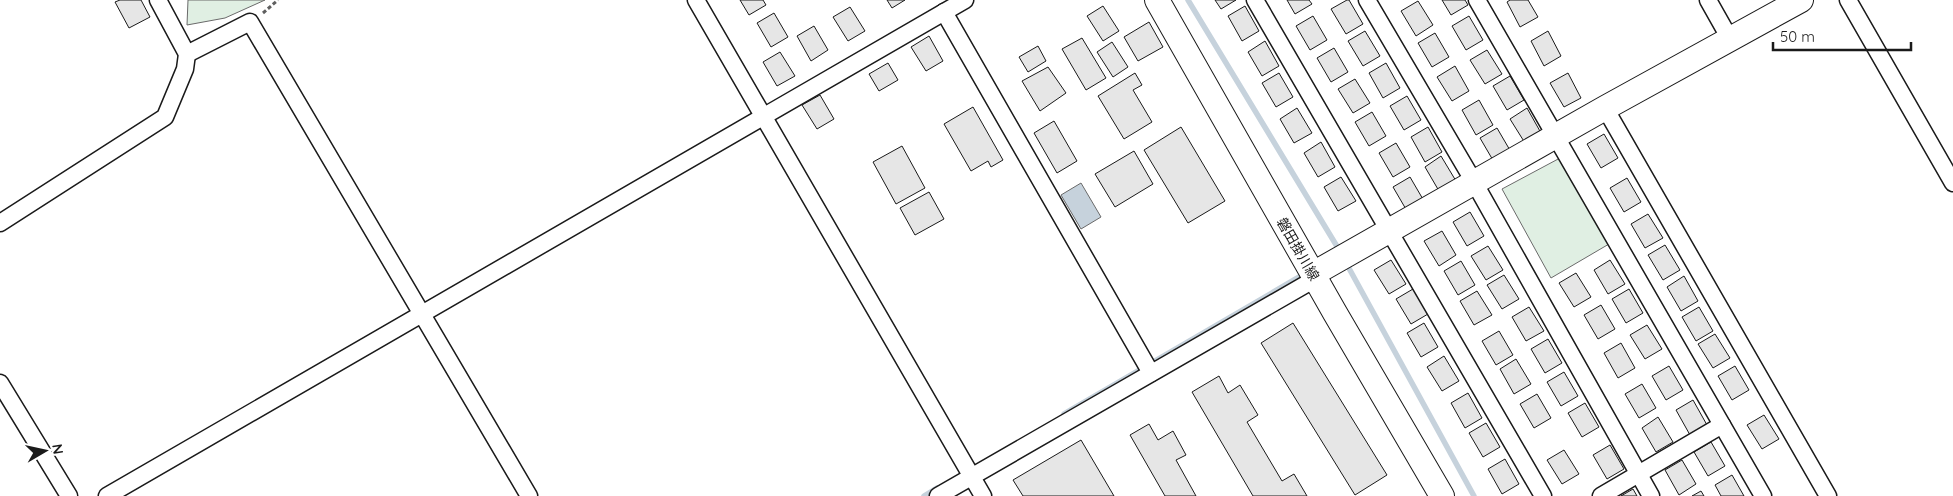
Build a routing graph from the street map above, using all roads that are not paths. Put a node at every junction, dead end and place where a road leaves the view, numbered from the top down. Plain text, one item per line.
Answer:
1 (158, 0) edge
2 (696, 0) edge
3 (965, 0) edge
4 (1157, 0) edge
5 (1255, 0) edge
6 (1367, 0) edge
7 (1477, 0) edge
8 (1708, 0) edge
9 (1801, 0) edge
10 (1848, 0) edge
11 (944, 12) junction
12 (1730, 39) junction
13 (187, 54) junction
14 (1605, 108) junction
15 (763, 117) junction
16 (1556, 136) junction
17 (1474, 182) junction
18 (1953, 183) edge
19 (0, 223) edge
20 (1389, 230) junction
21 (1314, 276) junction
22 (422, 314) junction
23 (1151, 373) junction
24 (0, 383) edge
25 (1722, 425) junction
26 (1638, 473) junction
27 (972, 476) junction
28 (69, 496) edge
29 (107, 496) edge
30 (529, 496) edge
31 (938, 496) edge
32 (983, 496) edge
33 (1442, 496) edge
34 (1543, 496) edge
35 (1601, 496) edge
36 (1651, 496) edge
37 (1763, 496) edge
38 (1828, 496) edge

1 - 13 street
2 - 15 street
3 - 11 street
4 - 21 main road, 磐田掛川線
5 - 20 street
6 - 17 street
7 - 16 street
8 - 12 street
9 - 12 main road
10 - 18 street
11 - 15 street
11 - 23 street
12 - 14 main road
13 - 19 street
13 - 22 street
14 - 16 main road
14 - 38 street
15 - 22 street
15 - 27 street
16 - 17 main road
16 - 25 street
17 - 20 main road
17 - 26 street
20 - 21 main road
20 - 34 street
21 - 23 street
21 - 33 main road, 磐田掛川線
22 - 29 street
22 - 30 street
23 - 27 street
24 - 28 street
25 - 26 street
25 - 37 street
26 - 35 street
26 - 36 street
27 - 31 street
27 - 32 street

